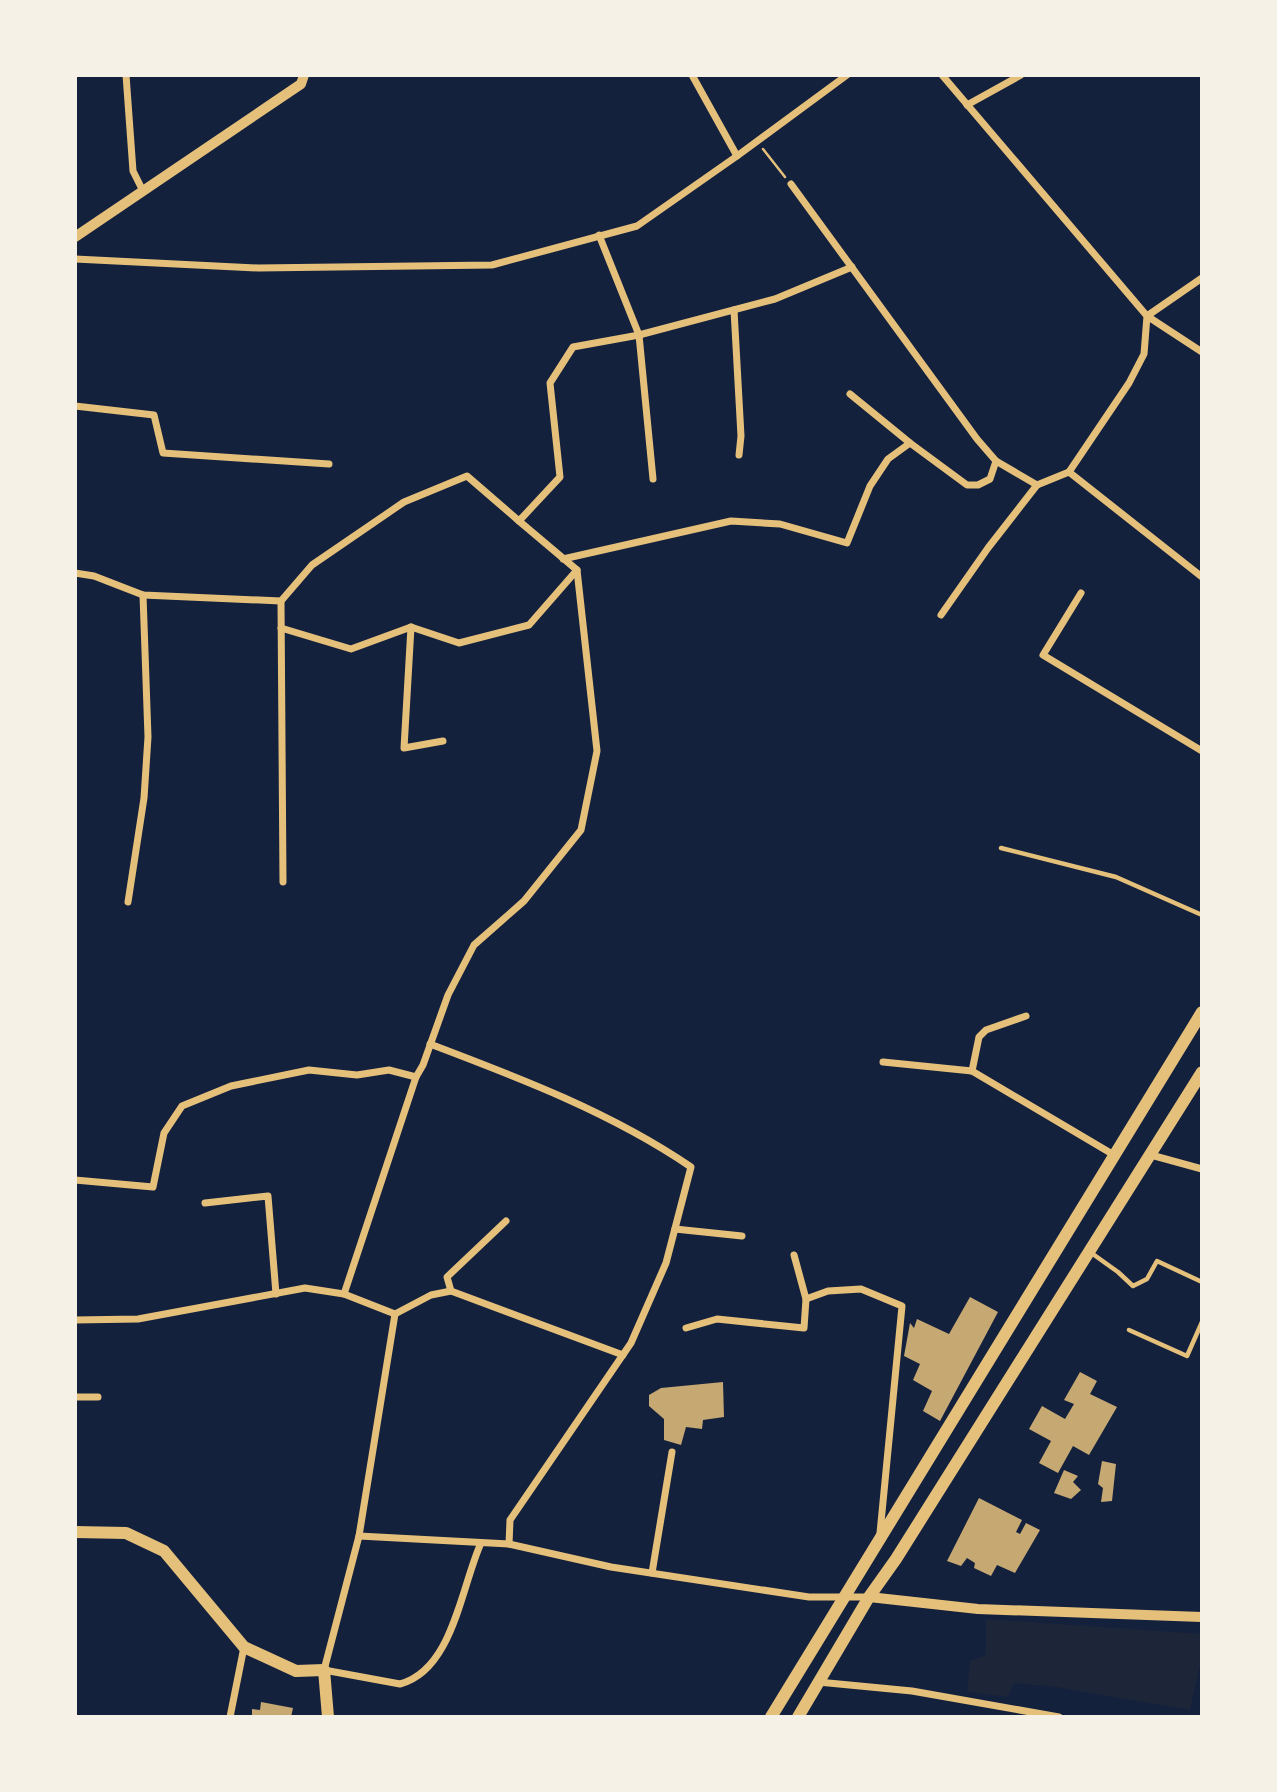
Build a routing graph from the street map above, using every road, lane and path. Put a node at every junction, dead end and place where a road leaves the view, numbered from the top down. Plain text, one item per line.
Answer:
1 (126, 75) edge
2 (304, 75) edge
3 (692, 75) edge
4 (847, 75) edge
5 (942, 75) edge
6 (1021, 75) edge
7 (967, 106) junction
8 (757, 141) junction
9 (737, 156) junction
10 (791, 184) joint
11 (143, 191) junction
12 (599, 235) junction
13 (75, 237) edge
14 (75, 259) edge
15 (852, 267) junction
16 (1202, 278) edge
17 (734, 310) junction
18 (1147, 316) junction
19 (639, 335) junction
20 (1202, 352) edge
21 (850, 394) dead end
22 (75, 406) edge
23 (910, 443) junction
24 (739, 455) dead end
25 (996, 461) junction
26 (329, 464) dead end
27 (1069, 471) junction
28 (653, 479) dead end
29 (1037, 485) junction
30 (519, 521) junction
31 (564, 558) junction
32 (577, 570) junction
33 (75, 573) edge
34 (1202, 578) edge
35 (1081, 593) dead end
36 (143, 594) junction
37 (281, 601) junction
38 (941, 615) dead end
39 (411, 627) junction
40 (281, 628) junction
41 (443, 741) dead end
42 (1202, 751) edge
43 (1001, 848) dead end
44 (283, 882) dead end
45 (128, 902) dead end
46 (1202, 915) edge
47 (1202, 1012) edge
48 (1026, 1016) dead end
49 (430, 1044) junction
50 (883, 1062) dead end
51 (972, 1071) junction
52 (1202, 1072) edge
53 (415, 1077) junction
54 (1114, 1155) junction
55 (1151, 1155) junction
56 (1202, 1169) edge
57 (75, 1180) edge
58 (205, 1203) dead end
59 (506, 1221) dead end
60 (675, 1229) junction
61 (741, 1236) dead end
62 (1090, 1252) junction
63 (794, 1255) dead end
64 (1202, 1282) edge
65 (451, 1290) junction
66 (276, 1294) junction
67 (344, 1294) junction
68 (806, 1299) junction
69 (395, 1314) junction
70 (75, 1320) edge
71 (1202, 1322) edge
72 (686, 1328) dead end
73 (1129, 1330) dead end
74 (623, 1355) junction
75 (98, 1396) dead end
76 (75, 1397) edge
77 (672, 1452) dead end
78 (75, 1532) edge
79 (359, 1536) junction
80 (879, 1541) junction
81 (481, 1543) junction
82 (509, 1544) junction
83 (652, 1573) junction
84 (869, 1597) junction
85 (844, 1598) junction
86 (1202, 1617) edge
87 (244, 1647) junction
88 (324, 1670) junction
89 (818, 1682) junction
90 (230, 1717) edge
91 (328, 1717) edge
92 (771, 1717) edge
93 (798, 1717) edge
94 (1059, 1717) edge

1 - 11 street
2 - 11 street
3 - 9 street
4 - 8 street
5 - 7 street
6 - 7 street
7 - 18 street
8 - 9 street
8 - 10 path
9 - 12 street
10 - 15 street
11 - 13 street
12 - 14 street
12 - 19 street
15 - 17 street
15 - 25 street
16 - 18 street
17 - 19 street
17 - 24 street
18 - 20 street
18 - 27 street
19 - 28 street
19 - 30 street
21 - 23 street
22 - 26 street
23 - 25 street
23 - 31 street
25 - 29 street
27 - 29 street
27 - 34 street
29 - 38 street
30 - 31 street
30 - 37 street
31 - 32 street
32 - 39 street
32 - 49 street
33 - 36 street
35 - 42 street
36 - 37 street
36 - 45 street
37 - 40 street
39 - 40 street
39 - 41 street
40 - 44 street
43 - 46 lane
47 - 54 main road
48 - 51 street
49 - 53 street
49 - 60 street
50 - 51 street
51 - 54 street
52 - 55 main road
53 - 57 street
53 - 67 street
54 - 80 main road
55 - 56 street
55 - 62 main road
58 - 66 street
59 - 65 street
60 - 61 street
60 - 74 street
62 - 64 lane
62 - 84 main road
63 - 68 street
65 - 69 street
65 - 74 street
66 - 67 street
66 - 70 street
67 - 69 street
68 - 72 street
68 - 80 street
69 - 79 street
71 - 73 lane
74 - 82 street
75 - 76 street
77 - 83 street
78 - 87 main road
79 - 81 street
79 - 88 street
80 - 85 main road
81 - 82 street
81 - 88 street
82 - 83 street
83 - 85 street
84 - 85 street
84 - 86 street
84 - 89 main road
85 - 92 main road
87 - 88 main road
87 - 90 street
88 - 91 main road
89 - 93 main road
89 - 94 street

